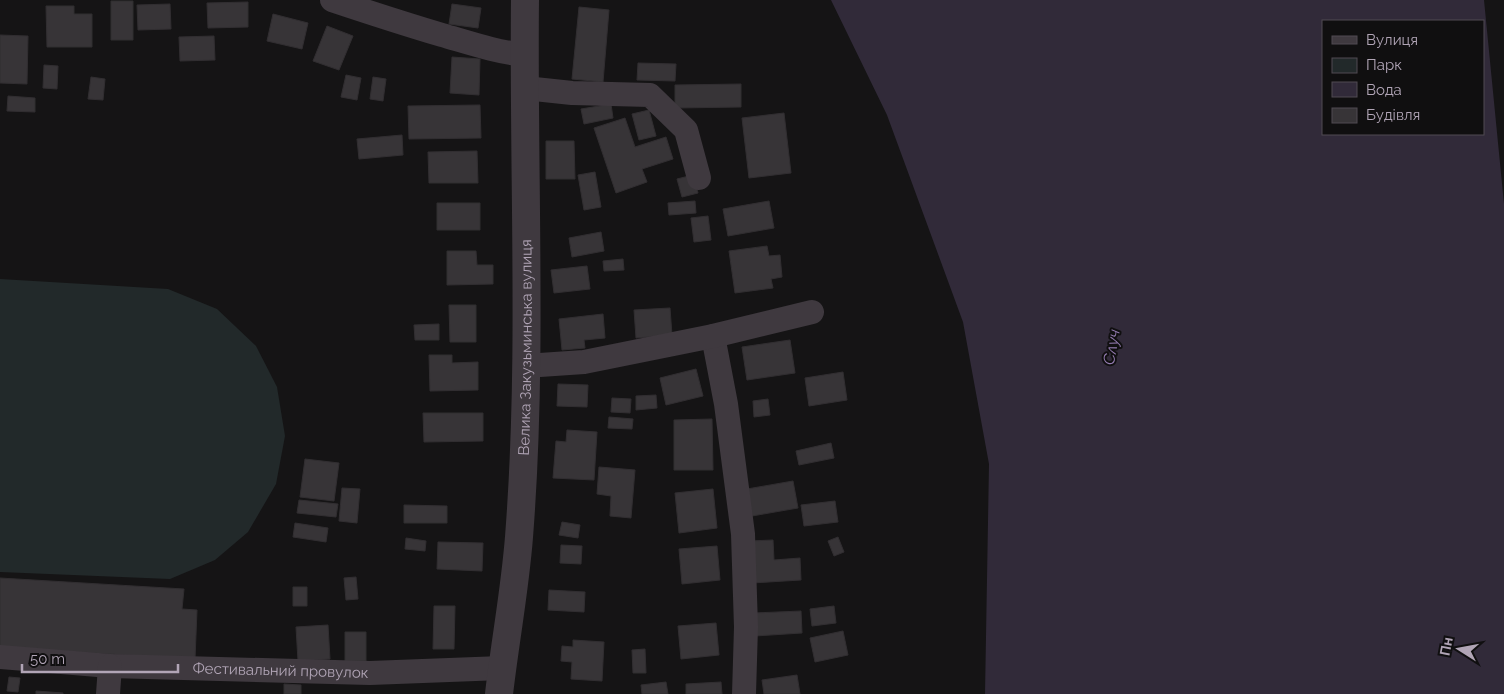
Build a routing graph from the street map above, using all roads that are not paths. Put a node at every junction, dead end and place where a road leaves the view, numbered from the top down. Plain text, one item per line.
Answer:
1 (332, 0) edge
2 (525, 0) edge
3 (525, 55) junction
4 (526, 88) junction
5 (699, 178) dead end
6 (812, 312) dead end
7 (713, 336) junction
8 (525, 366) junction
9 (0, 657) edge
10 (110, 666) junction
11 (500, 681) edge
12 (108, 694) edge
13 (744, 694) edge

1 - 3 street
2 - 3 street, Велика Закузьминська вулиця
3 - 4 street, Велика Закузьминська вулиця
4 - 5 street
4 - 8 street, Велика Закузьминська вулиця
6 - 7 street
7 - 8 street
7 - 13 street
8 - 11 street, Велика Закузьминська вулиця
9 - 10 street, Фестивальний провулок
10 - 11 street, Фестивальний провулок
10 - 12 street

